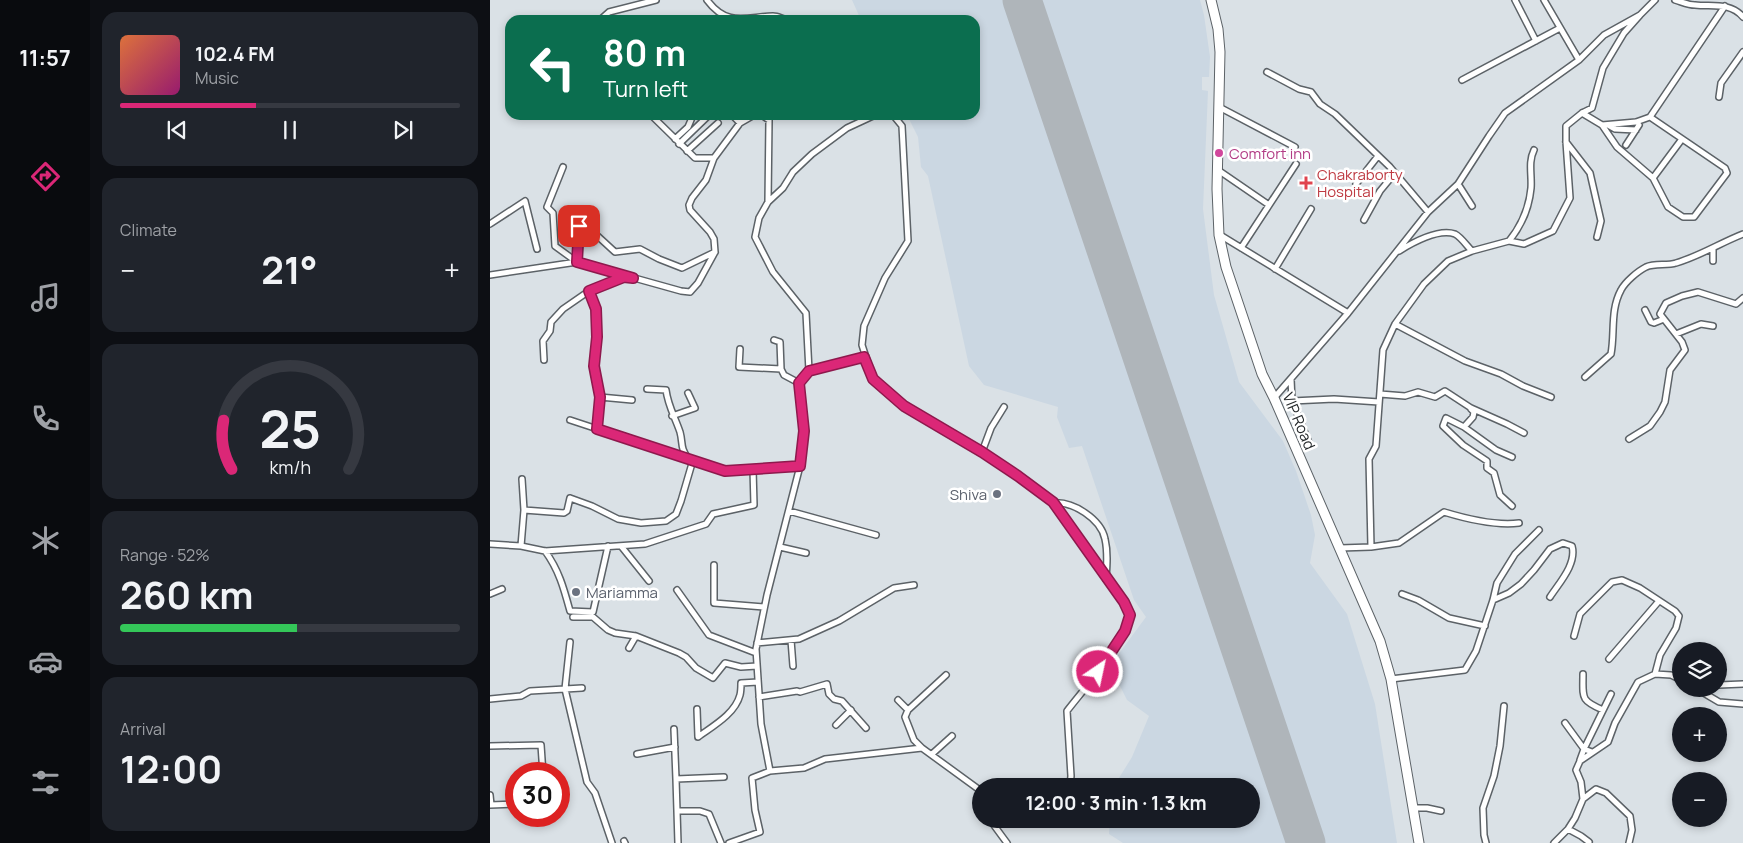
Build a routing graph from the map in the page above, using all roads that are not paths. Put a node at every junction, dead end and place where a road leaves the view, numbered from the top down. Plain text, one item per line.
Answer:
1 (656, 0) edge
2 (707, 0) edge
3 (1211, 0) edge
4 (1515, 0) edge
5 (1544, 0) edge
6 (1656, 0) edge
7 (1676, 0) edge
8 (1725, 6) junction
9 (606, 15) edge
10 (721, 15) edge
11 (1640, 15) junction
12 (1743, 17) edge
13 (1560, 28) junction
14 (1536, 42) junction
15 (1743, 52) edge
16 (1579, 60) junction
17 (1267, 72) dead end
18 (1462, 80) dead end
19 (1719, 97) dead end
20 (1218, 107) junction
21 (1582, 113) junction
22 (1650, 117) junction
23 (656, 120) edge
24 (691, 120) edge
25 (703, 120) edge
26 (737, 120) edge
27 (745, 120) edge
28 (769, 120) edge
29 (865, 120) edge
30 (898, 120) edge
31 (718, 123) dead end
32 (740, 123) junction
33 (1602, 125) junction
34 (1608, 125) junction
35 (1682, 138) junction
36 (677, 142) junction
37 (1566, 142) junction
38 (1626, 145) dead end
39 (1294, 147) dead end
40 (1534, 150) dead end
41 (687, 151) junction
42 (1378, 156) junction
43 (714, 158) junction
44 (1296, 164) dead end
45 (563, 167) dead end
46 (1217, 169) junction
47 (1396, 173) junction
48 (1653, 178) junction
49 (1356, 184) dead end
50 (1458, 184) junction
51 (768, 202) junction
52 (1269, 205) junction
53 (1472, 206) dead end
54 (1311, 209) dead end
55 (1428, 212) junction
56 (1364, 220) dead end
57 (490, 224) edge
58 (1743, 234) edge
59 (1219, 235) junction
60 (1597, 237) dead end
61 (1509, 241) junction
62 (1241, 248) junction
63 (537, 249) dead end
64 (1713, 249) junction
65 (1472, 251) junction
66 (715, 252) junction
67 (1396, 253) junction
68 (1713, 261) dead end
69 (577, 262) junction
70 (1275, 269) junction
71 (490, 275) edge
72 (633, 278) junction
73 (589, 291) junction
74 (1743, 298) edge
75 (1645, 310) dead end
76 (1348, 313) junction
77 (1664, 318) junction
78 (1395, 324) junction
79 (1713, 326) dead end
80 (1676, 334) junction
81 (774, 340) dead end
82 (740, 349) dead end
83 (864, 357) junction
84 (544, 360) dead end
85 (781, 369) junction
86 (809, 371) junction
87 (1585, 377) dead end
88 (1291, 378) junction
89 (799, 383) junction
90 (647, 389) dead end
91 (688, 393) dead end
92 (1380, 394) junction
93 (600, 397) junction
94 (1551, 397) dead end
95 (1274, 398) junction
96 (632, 400) dead end
97 (1292, 401) junction
98 (1379, 402) junction
99 (1004, 408) dead end
100 (1471, 408) junction
101 (672, 416) junction
102 (570, 420) dead end
103 (1464, 427) junction
104 (597, 429) junction
105 (1524, 433) dead end
106 (1629, 438) dead end
107 (1309, 443) dead end
108 (982, 452) junction
109 (1512, 457) dead end
110 (690, 459) junction
111 (800, 466) junction
112 (753, 469) junction
113 (522, 479) dead end
114 (1053, 502) junction
115 (1512, 506) dead end
116 (524, 510) junction
117 (789, 511) junction
118 (1519, 523) dead end
119 (1539, 530) dead end
120 (876, 535) dead end
121 (490, 544) edge
122 (522, 546) junction
123 (608, 546) junction
124 (621, 546) junction
125 (780, 547) junction
126 (1371, 547) junction
127 (1339, 548) junction
128 (545, 551) junction
129 (806, 553) dead end
130 (714, 564) dead end
131 (1106, 578) junction
132 (648, 581) dead end
133 (914, 585) dead end
134 (502, 589) dead end
135 (678, 590) dead end
136 (490, 594) edge
137 (1402, 594) dead end
138 (1550, 597) dead end
139 (1494, 600) junction
140 (1659, 601) junction
141 (764, 607) junction
142 (573, 617) dead end
143 (1485, 626) junction
144 (636, 636) junction
145 (1574, 636) dead end
146 (791, 640) junction
147 (570, 642) dead end
148 (757, 643) junction
149 (629, 648) dead end
150 (756, 654) junction
151 (1609, 659) dead end
152 (757, 666) junction
153 (793, 666) dead end
154 (1583, 674) dead end
155 (1655, 674) junction
156 (946, 675) dead end
157 (1672, 676) edge
158 (1391, 679) junction
159 (758, 682) junction
160 (1743, 684) edge
161 (1727, 685) edge
162 (582, 688) dead end
163 (565, 689) junction
164 (1611, 694) dead end
165 (759, 697) junction
166 (1711, 697) edge
167 (490, 699) edge
168 (898, 700) dead end
169 (1743, 704) edge
170 (1504, 706) dead end
171 (697, 709) dead end
172 (851, 710) junction
173 (908, 710) junction
174 (1603, 710) junction
175 (1565, 723) dead end
176 (836, 725) dead end
177 (866, 728) dead end
178 (674, 729) dead end
179 (952, 736) dead end
180 (490, 746) edge
181 (675, 747) junction
182 (922, 748) junction
183 (1584, 749) junction
184 (1592, 752) junction
185 (637, 754) dead end
186 (932, 754) junction
187 (1580, 761) junction
188 (542, 762) edge
189 (770, 771) junction
190 (724, 777) dead end
191 (1071, 778) edge
192 (676, 779) junction
193 (972, 784) edge
194 (490, 795) edge
195 (1583, 799) junction
196 (505, 804) edge
197 (491, 805) edge
198 (1413, 808) junction
199 (677, 811) junction
200 (1441, 811) dead end
201 (996, 828) edge
202 (1568, 829) junction
203 (1589, 842) edge
204 (612, 843) edge
205 (678, 843) edge
206 (721, 843) edge
207 (729, 843) edge
208 (1007, 843) edge
209 (1419, 843) edge
210 (1486, 843) edge
211 (1554, 843) edge
212 (1629, 843) edge

1 - 9 street
2 - 10 street
3 - 20 highway, VIP Road
4 - 14 street
5 - 13 street
6 - 11 street
7 - 8 street
8 - 12 street
8 - 22 street
11 - 16 street
11 - 21 street
13 - 14 street
13 - 16 street
14 - 18 street
15 - 19 street
16 - 50 street
17 - 42 street
20 - 39 street
20 - 46 highway, VIP Road
21 - 33 street
21 - 37 street
22 - 34 street
22 - 35 street
23 - 36 street
24 - 36 street
25 - 36 street
26 - 32 street
27 - 32 street
28 - 51 street
29 - 51 street
30 - 83 street
31 - 41 street
32 - 43 street
33 - 34 street
33 - 48 street
34 - 38 street
35 - 48 street
35 - 48 street
36 - 41 street
37 - 60 street
37 - 61 street
40 - 61 street
41 - 43 street
42 - 47 street
42 - 49 street
43 - 66 street
44 - 52 street
45 - 69 street
46 - 52 street
46 - 59 highway, VIP Road
47 - 55 street
47 - 56 street
50 - 53 street
50 - 55 street
51 - 86 street
52 - 62 street
54 - 70 street
55 - 67 street
57 - 63 street
58 - 64 street
59 - 62 street
59 - 95 highway, VIP Road
61 - 65 street
62 - 70 street
64 - 68 street
64 - 87 street
65 - 67 street
65 - 78 street
66 - 69 street
66 - 72 street
67 - 76 street
69 - 71 street
69 - 72 street
70 - 76 street
72 - 73 street
73 - 84 street
73 - 93 street
74 - 77 street
75 - 77 street
76 - 88 street
77 - 80 street
78 - 92 street
78 - 94 street
79 - 80 street
80 - 106 street
81 - 85 street
82 - 85 street
83 - 86 street
83 - 108 street
85 - 89 street
86 - 89 street
88 - 95 street
88 - 97 street
89 - 111 street
90 - 101 street
91 - 101 street
92 - 98 street
92 - 100 street
93 - 96 street
93 - 104 street
95 - 127 highway, VIP Road
97 - 98 street
97 - 107 street
98 - 126 street
99 - 108 street
100 - 103 street
100 - 105 street
101 - 110 street
102 - 104 street
103 - 109 street
103 - 115 street
104 - 110 street
108 - 114 street
110 - 112 street
110 - 116 street
111 - 112 street
111 - 117 street
112 - 124 street
113 - 116 street
114 - 131 street
114 - 131 street
116 - 122 street
117 - 120 street
117 - 125 street
118 - 126 street
119 - 139 street
121 - 122 street
122 - 128 street
123 - 124 street
123 - 128 street
123 - 128 street
124 - 132 street
125 - 129 street
125 - 141 street
126 - 127 street
127 - 158 highway, VIP Road
130 - 141 street
131 - 191 street
133 - 146 street
134 - 136 street
135 - 150 street
137 - 143 street
138 - 139 street
139 - 143 street
140 - 145 street
140 - 151 street
140 - 155 street
141 - 148 street
142 - 144 street
143 - 158 street
144 - 149 street
144 - 152 street
146 - 148 street
146 - 153 street
147 - 163 street
148 - 150 street
150 - 152 street
152 - 159 street
154 - 174 street
155 - 157 street
155 - 184 street
156 - 173 street
158 - 198 highway, VIP Road
159 - 165 street
159 - 171 street
160 - 161 street
162 - 163 street
163 - 167 street
163 - 204 street
164 - 174 street
165 - 172 street
165 - 189 street
166 - 169 street
168 - 173 street
170 - 210 street
172 - 176 street
172 - 177 street
173 - 182 street
174 - 183 street
175 - 183 street
178 - 181 street
179 - 186 street
180 - 188 street
181 - 185 street
181 - 192 street
182 - 186 street
182 - 189 street
183 - 184 street
183 - 187 street
184 - 187 street
186 - 193 street
187 - 195 street
189 - 207 street
190 - 192 street
192 - 199 street
194 - 197 street
195 - 202 street
195 - 212 street
196 - 197 street
198 - 200 street
198 - 209 highway, VIP Road
199 - 205 street
199 - 206 street
201 - 208 street
202 - 203 street
202 - 211 street

